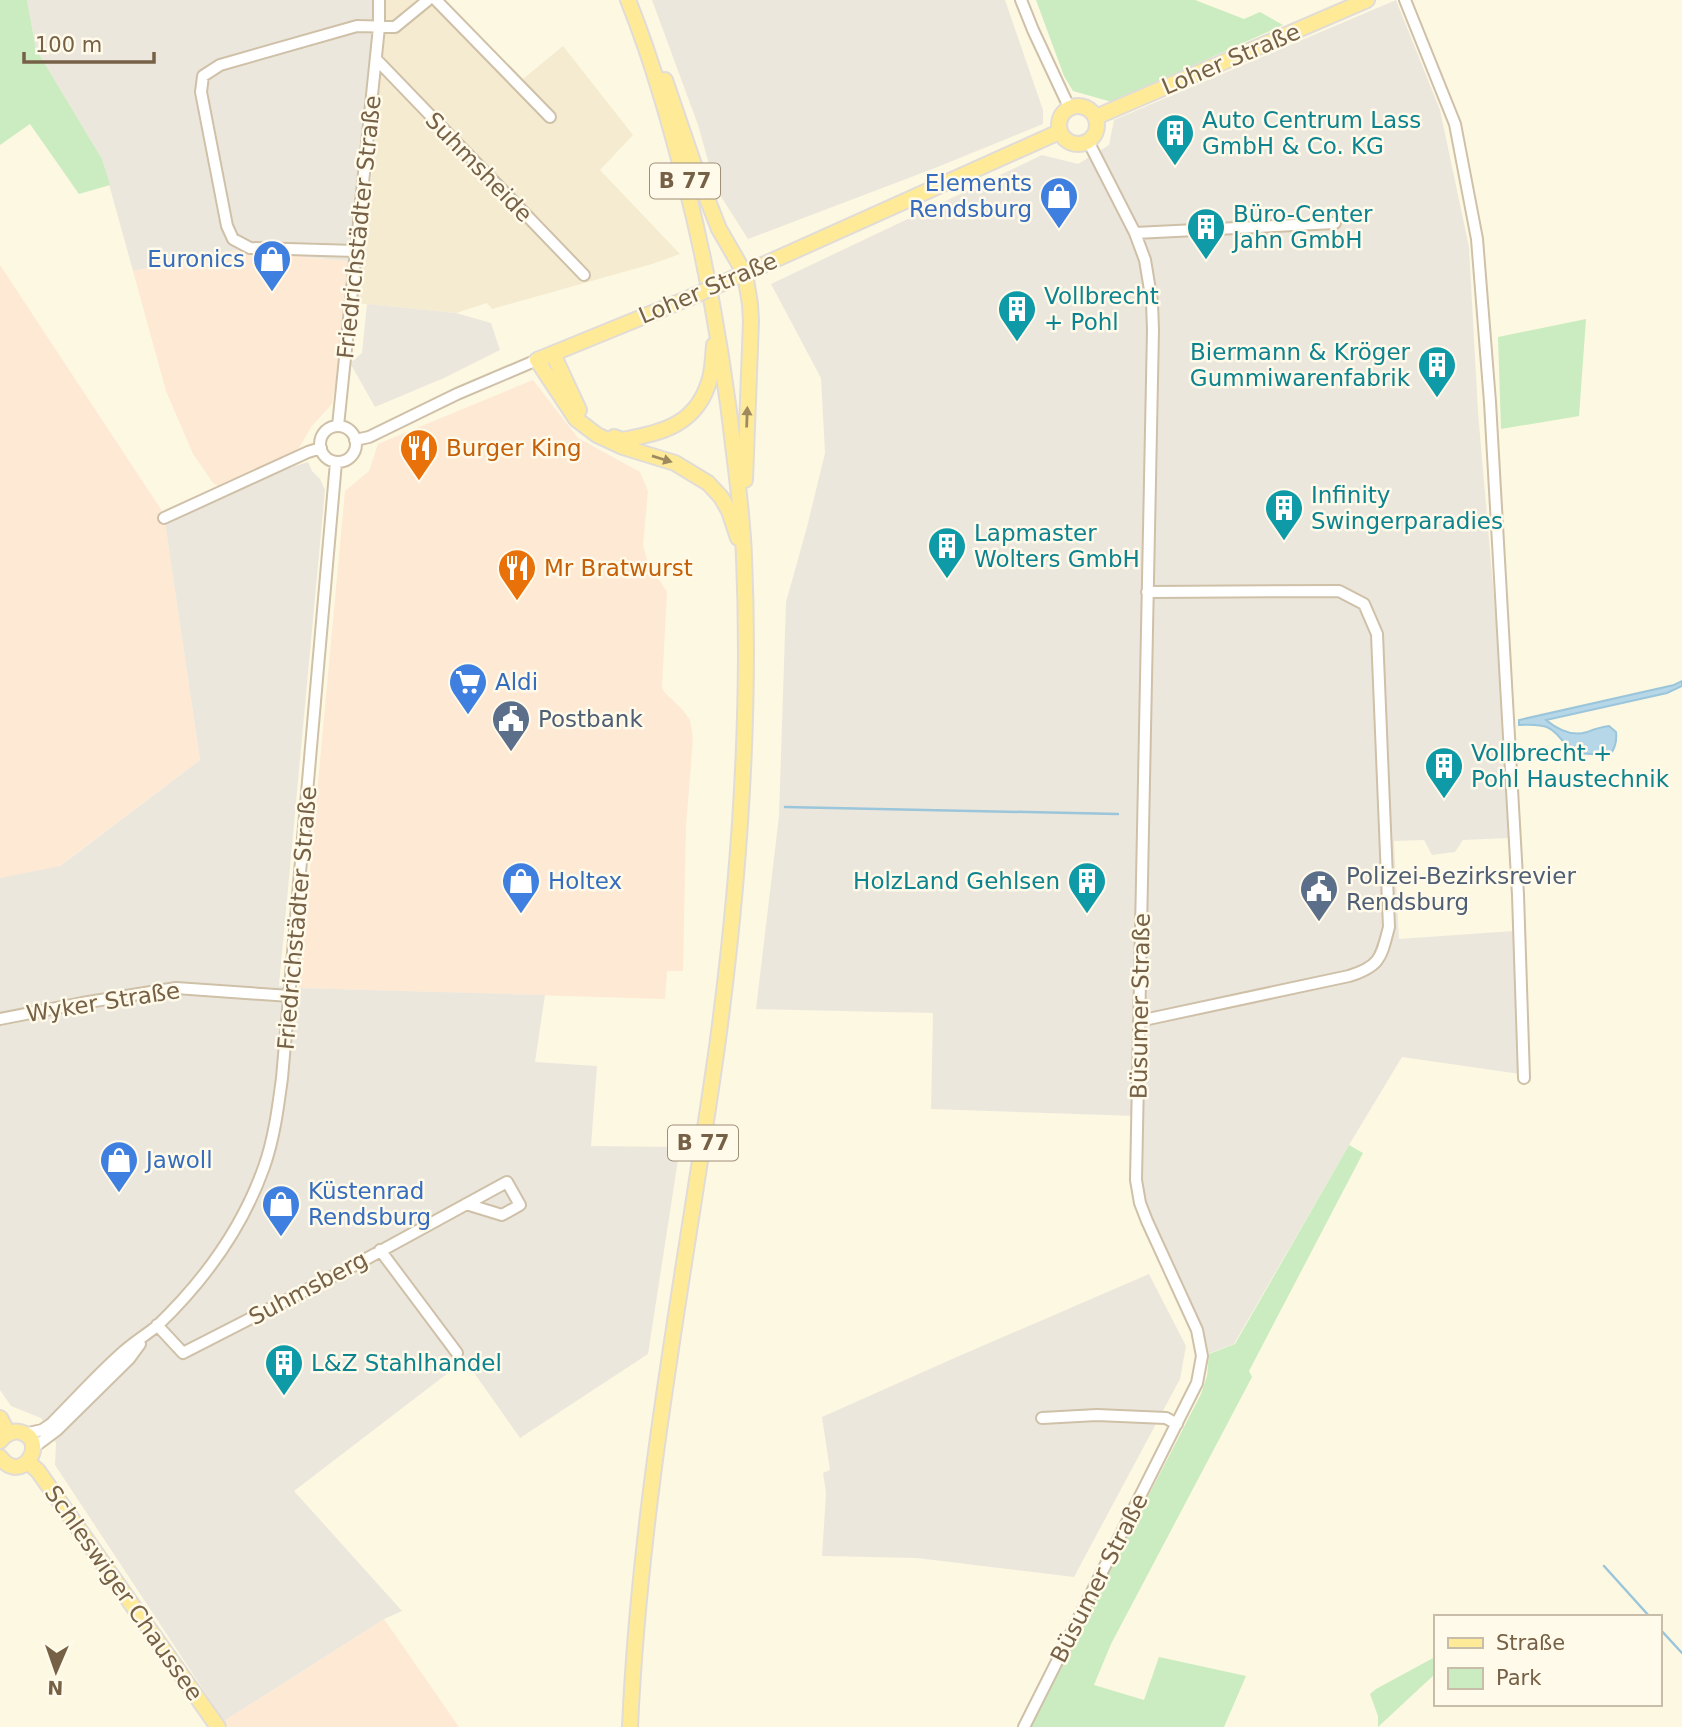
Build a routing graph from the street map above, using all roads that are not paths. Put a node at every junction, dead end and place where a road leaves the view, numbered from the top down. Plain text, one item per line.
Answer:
1 (379, 0) edge
2 (428, 0) edge
3 (436, 0) edge
4 (628, 0) edge
5 (1021, 0) edge
6 (1367, 0) edge
7 (1405, 0) edge
8 (379, 27) junction
9 (643, 38) junction
10 (376, 59) junction
11 (1069, 107) junction
12 (550, 117) dead end
13 (1096, 117) junction
14 (1059, 132) junction
15 (1088, 141) junction
16 (1335, 223) dead end
17 (1135, 233) junction
18 (356, 251) junction
19 (745, 274) junction
20 (584, 275) dead end
21 (717, 326) junction
22 (553, 354) junction
23 (537, 360) junction
24 (338, 426) junction
25 (355, 440) junction
26 (321, 448) junction
27 (336, 462) junction
28 (164, 519) dead end
29 (743, 534) junction
30 (744, 556) junction
31 (1147, 592) junction
32 (290, 996) junction
33 (0, 1019) edge
34 (1139, 1021) junction
35 (1524, 1078) dead end
36 (466, 1204) dead end
37 (380, 1250) junction
38 (158, 1325) junction
39 (148, 1334) junction
40 (457, 1353) dead end
41 (0, 1418) edge
42 (1042, 1418) dead end
43 (1177, 1424) junction
44 (24, 1434) junction
45 (4, 1437) edge
46 (31, 1455) junction
47 (2, 1463) edge
48 (218, 1727) edge
49 (631, 1727) edge
50 (1024, 1727) edge

1 - 8 street, Friedrichstädter Straße
2 - 8 street
3 - 12 street
4 - 9 main road, B 77
5 - 11 street
6 - 13 main road, Loher Straße
7 - 35 street
8 - 10 street, Friedrichstädter Straße
8 - 18 street
9 - 19 main road
9 - 21 main road, B 77
10 - 18 street, Friedrichstädter Straße
10 - 20 street, Suhmsheide
11 - 13 main road
11 - 14 main road
13 - 15 main road
14 - 15 main road
14 - 19 main road, Loher Straße
15 - 17 street, Büsumer Straße
16 - 17 street
17 - 31 street, Büsumer Straße
18 - 24 street, Friedrichstädter Straße
19 - 22 main road, Loher Straße, bridge
29 -> 19 main road
21 - 22 main road
21 - 29 main road, B 77
22 - 23 main road, Loher Straße
23 - 25 street, Loher Straße
23 -> 30 main road
24 - 25 street
24 - 26 street
25 - 27 street
26 - 27 street
26 - 28 street
27 - 32 street, Friedrichstädter Straße
29 - 30 main road, B 77
30 - 49 main road, B 77
31 - 34 street, Büsumer Straße
31 - 34 street
32 - 33 street, Wyker Straße
32 - 38 street, Friedrichstädter Straße
34 - 43 street, Büsumer Straße
36 - 37 street, Suhmsberg
37 - 38 street, Suhmsberg
37 - 40 street
38 - 39 street, Friedrichstädter Straße
39 - 44 street, Friedrichstädter Straße
39 - 46 street, Friedrichstädter Straße
41 - 45 main road
42 - 43 street
43 - 50 street, Büsumer Straße
44 - 45 main road
44 - 46 main road, Schleswiger Chaussee
46 - 47 main road
46 - 48 main road, Schleswiger Chaussee

